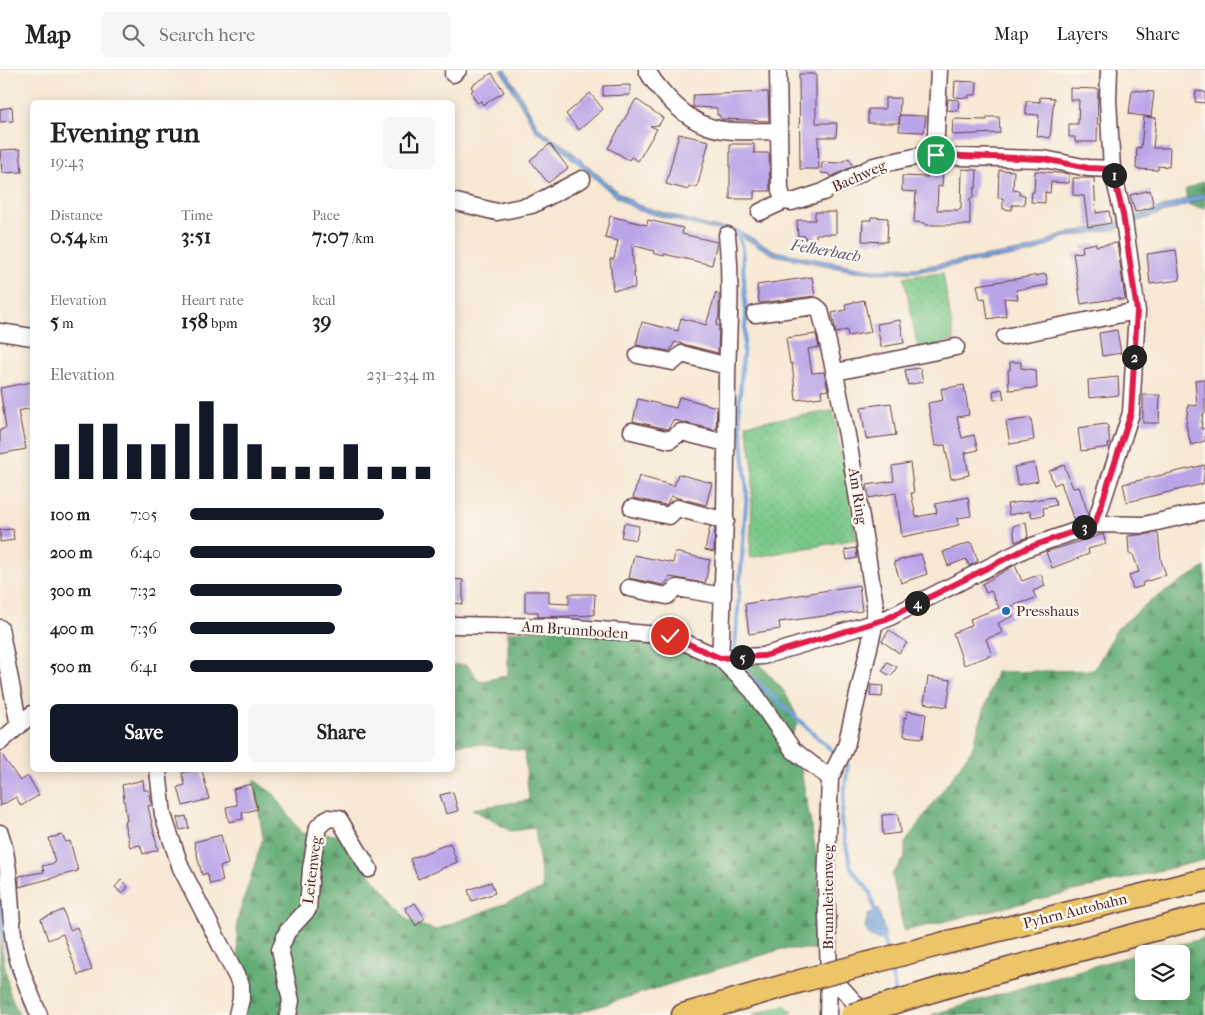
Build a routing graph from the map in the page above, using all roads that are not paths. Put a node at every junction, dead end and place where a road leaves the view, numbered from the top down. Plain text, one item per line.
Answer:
1 (646, 70) edge
2 (778, 70) edge
3 (939, 70) edge
4 (1109, 70) edge
5 (779, 131) junction
6 (936, 155) junction
7 (1112, 169) junction
8 (582, 179) dead end
9 (784, 201) junction
10 (455, 202) edge
11 (760, 212) dead end
12 (727, 234) dead end
13 (1137, 311) junction
14 (755, 314) dead end
15 (0, 332) edge
16 (30, 336) edge
17 (1005, 337) dead end
18 (956, 347) dead end
19 (638, 355) dead end
20 (727, 366) junction
21 (836, 372) junction
22 (632, 431) dead end
23 (726, 443) junction
24 (632, 508) dead end
25 (1205, 511) edge
26 (726, 521) junction
27 (1095, 524) junction
28 (629, 588) dead end
29 (723, 596) junction
30 (875, 622) junction
31 (455, 624) edge
32 (0, 628) edge
33 (725, 657) junction
34 (30, 716) edge
35 (19, 726) junction
36 (0, 742) edge
37 (158, 772) edge
38 (833, 772) junction
39 (0, 833) edge
40 (370, 869) dead end
41 (1205, 880) edge
42 (1205, 916) edge
43 (829, 974) junction
44 (39, 1015) edge
45 (237, 1015) edge
46 (288, 1015) edge
47 (684, 1015) edge
48 (828, 1015) edge
49 (852, 1015) edge
50 (866, 1015) edge

1 - 5 street
2 - 5 street
3 - 6 street
4 - 7 street
5 - 9 street
6 - 7 street, Bachweg
6 - 9 street, Bachweg
7 - 13 street
8 - 10 street
9 - 11 street, Bachweg
12 - 20 street
13 - 17 street
13 - 27 street
14 - 21 street, Am Ring
15 - 16 street
18 - 21 street
19 - 20 street
20 - 23 street
21 - 30 street, Am Ring
22 - 23 street
23 - 26 street
24 - 26 street
25 - 27 street, Am Brunnboden
26 - 29 street
27 - 30 street, Am Brunnboden
28 - 29 street
29 - 33 street
30 - 33 street, Am Brunnboden
30 - 38 street, Brunnleitenweg
31 - 33 street, Am Brunnboden
32 - 35 street
33 - 38 street
34 - 35 street
35 - 36 street
37 - 45 street
38 - 43 street, Brunnleitenweg
39 - 44 street
40 - 46 street, Leitenweg
41 - 47 highway, Pyhrn Autobahn, bridge
42 - 49 highway, bridge
43 - 48 street, Brunnleitenweg
43 - 50 street

